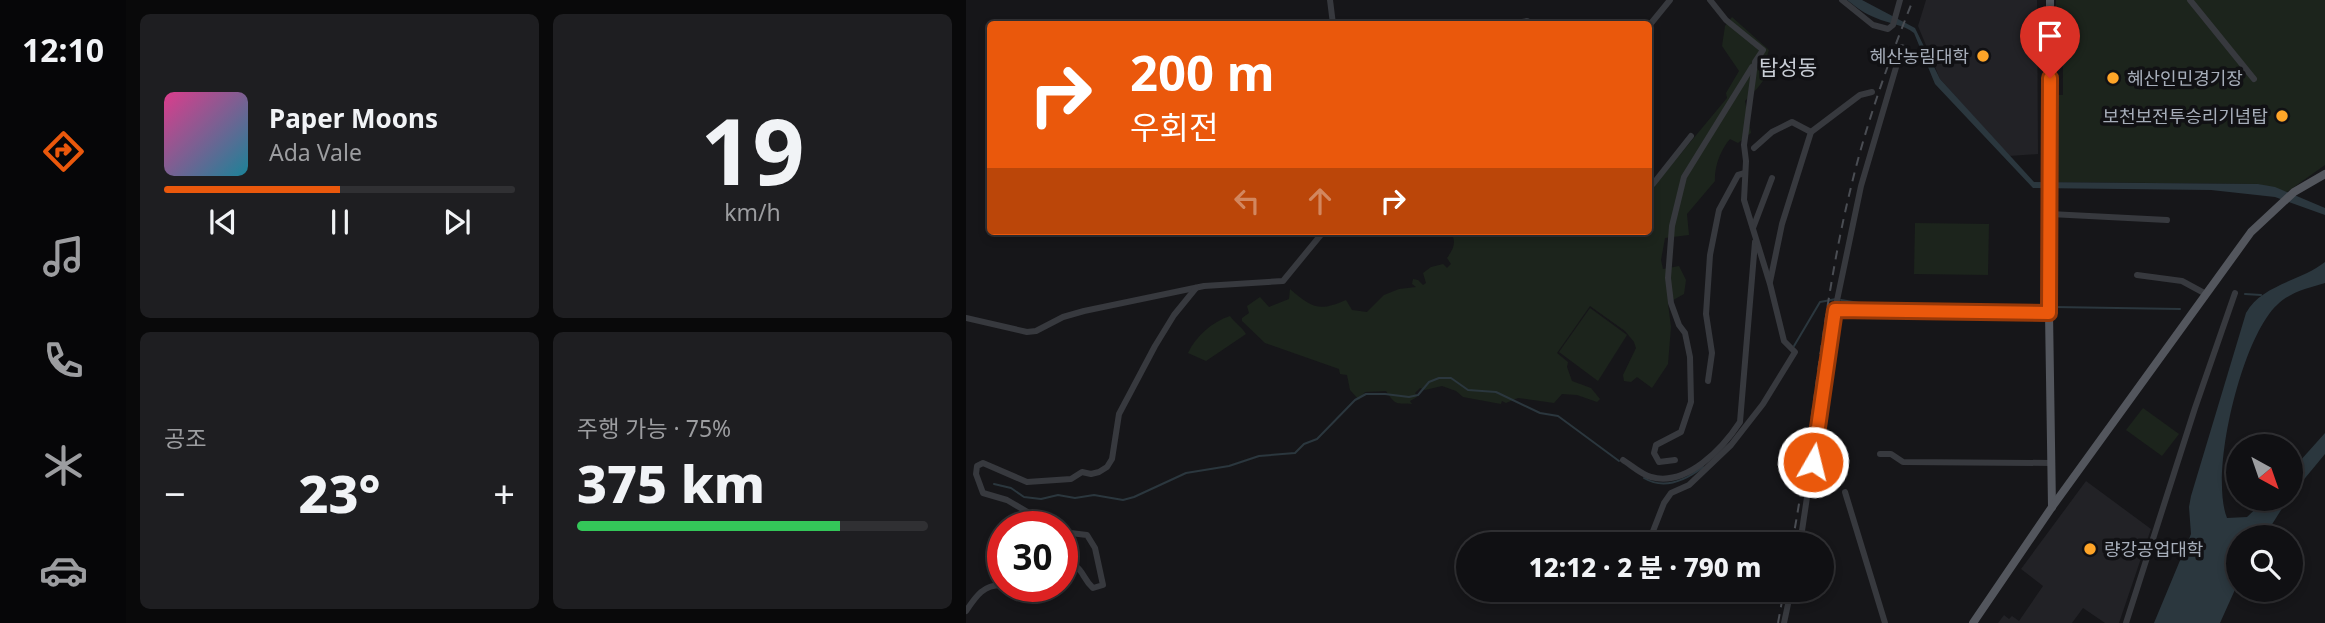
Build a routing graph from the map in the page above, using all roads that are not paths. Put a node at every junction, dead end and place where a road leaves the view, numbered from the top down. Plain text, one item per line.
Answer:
1 (1330, 0) edge
2 (1670, 0) edge
3 (1710, 0) edge
4 (1842, 0) edge
5 (1900, 0) edge
6 (2050, 0) edge
7 (2190, 0) edge
8 (1333, 21) edge
9 (1652, 22) edge
10 (1902, 47) dead end
11 (1755, 62) junction
12 (2254, 79) dead end
13 (1872, 92) dead end
14 (1811, 132) junction
15 (1691, 136) dead end
16 (1744, 145) junction
17 (1754, 148) junction
18 (1746, 161) junction
19 (1745, 173) junction
20 (2325, 174) edge
21 (1772, 178) dead end
22 (1652, 182) edge
23 (2050, 214) junction
24 (2167, 220) dead end
25 (1752, 228) junction
26 (1321, 235) edge
27 (1755, 237) junction
28 (2137, 275) dead end
29 (1770, 284) junction
30 (1196, 288) junction
31 (2235, 293) dead end
32 (2206, 294) junction
33 (1835, 310) junction
34 (2049, 313) junction
35 (966, 318) edge
36 (1708, 381) dead end
37 (1880, 454) dead end
38 (1623, 460) dead end
39 (1675, 460) dead end
40 (2052, 463) junction
41 (1845, 492) dead end
42 (2052, 506) junction
43 (1026, 511) edge
44 (1653, 532) edge
45 (1802, 532) edge
46 (1078, 534) edge
47 (1078, 567) edge
48 (987, 587) edge
49 (1788, 602) edge
50 (966, 611) edge
51 (1784, 623) edge
52 (1885, 623) edge
53 (1973, 623) edge
54 (2126, 623) edge

1 - 8 street
2 - 9 street
3 - 11 street
4 - 5 street
6 - 23 main road
7 - 12 street
10 - 33 street
11 - 16 street
11 - 39 street
13 - 14 street
14 - 17 street
14 - 29 street
15 - 22 street
16 - 17 street
16 - 18 street
17 - 18 street
18 - 19 street
19 - 25 street
19 - 36 street
20 - 32 main road
21 - 25 street
23 - 24 street
23 - 34 main road
25 - 27 street
26 - 30 street
27 - 29 street
27 - 38 street
28 - 32 street
29 - 44 street
30 - 35 street
30 - 43 street
31 - 54 street
32 - 42 main road
33 - 34 street
33 - 45 street
34 - 40 main road
37 - 40 street
40 - 42 main road
41 - 52 street
42 - 53 main road
46 - 47 street
48 - 50 street
49 - 51 street

